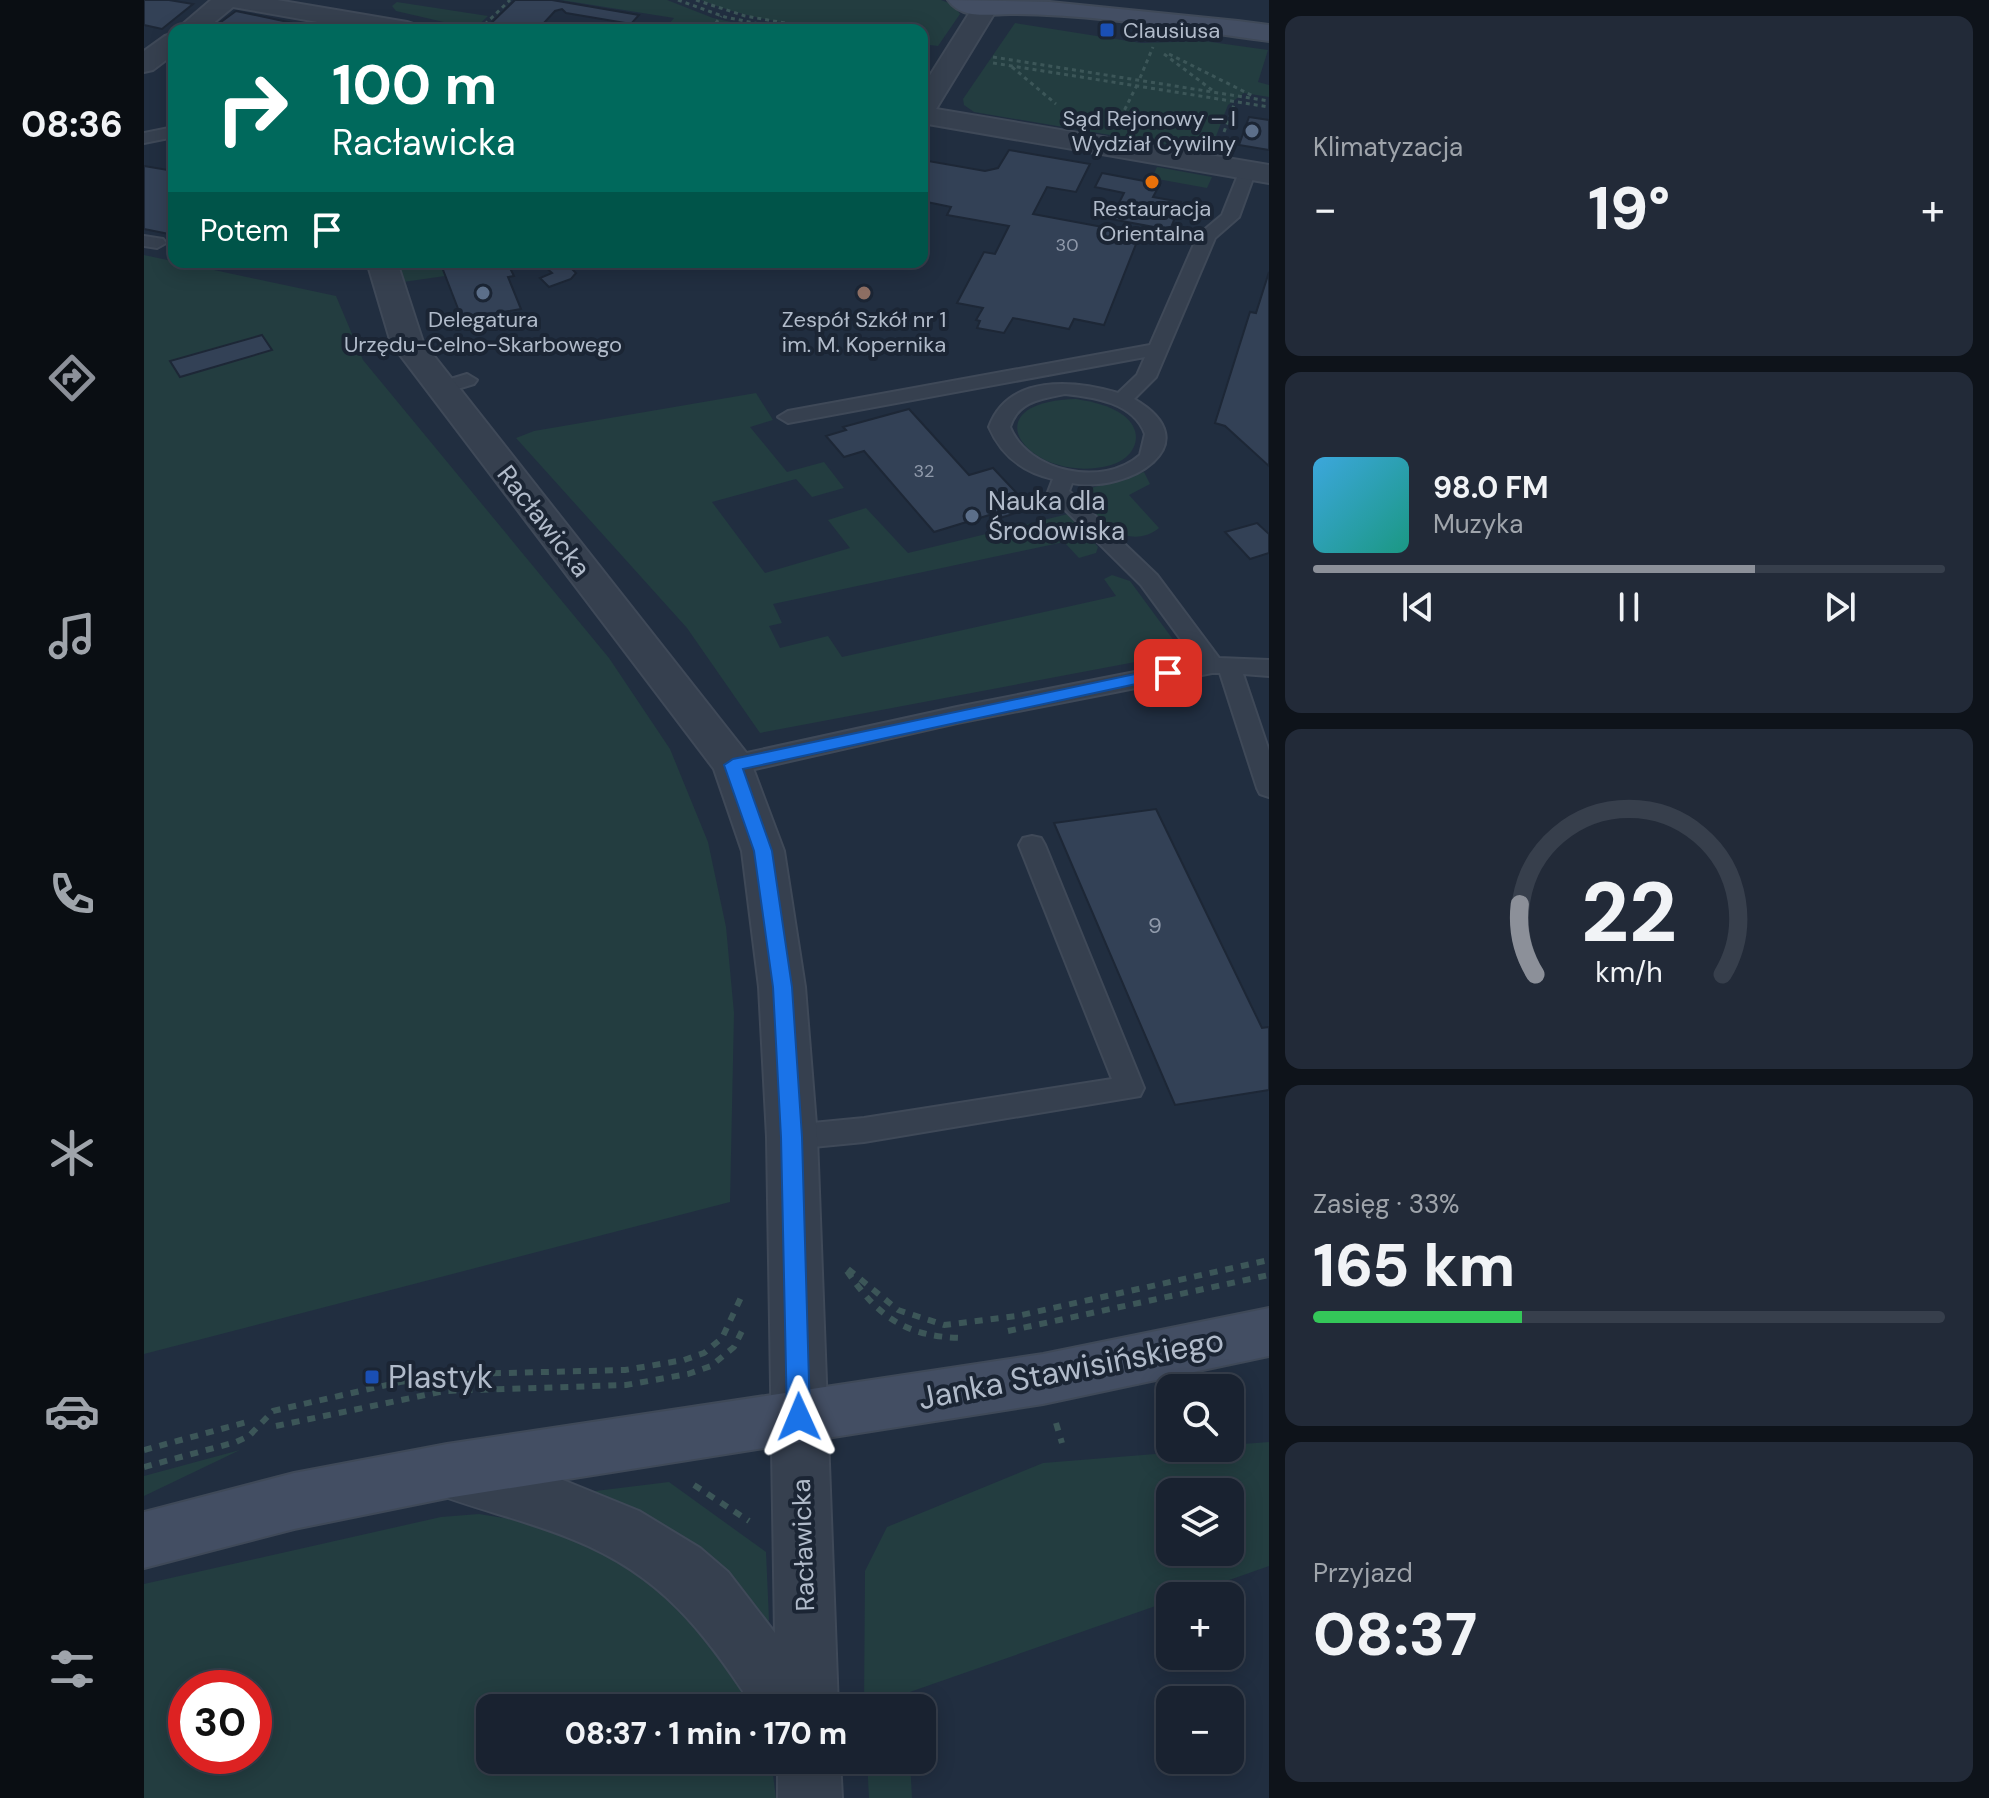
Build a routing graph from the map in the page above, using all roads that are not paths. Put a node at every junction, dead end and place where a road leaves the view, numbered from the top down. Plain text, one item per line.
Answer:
1 (227, 0) edge
2 (234, 0) edge
3 (357, 0) edge
4 (1070, 0) edge
5 (1018, 3) edge
6 (972, 4) edge
7 (336, 18) junction
8 (197, 24) edge
9 (372, 24) edge
10 (1165, 28) junction
11 (1269, 33) edge
12 (168, 46) edge
13 (144, 64) edge
14 (928, 100) edge
15 (928, 114) edge
16 (168, 133) edge
17 (144, 138) edge
18 (1258, 172) edge
19 (384, 268) edge
20 (1158, 349) junction
21 (1122, 400) junction
22 (788, 417) dead end
23 (1064, 477) junction
24 (1220, 666) junction
25 (1269, 668) edge
26 (733, 765) junction
27 (1269, 788) edge
28 (1032, 845) dead end
29 (792, 1137) junction
30 (1269, 1332) edge
31 (799, 1417) junction
32 (447, 1471) junction
33 (144, 1540) edge
34 (780, 1694) edge
35 (807, 1694) edge
36 (809, 1774) edge
37 (810, 1798) edge

1 - 8 street
2 - 7 street
3 - 7 street
4 - 10 street
5 - 6 street
5 - 10 street
6 - 14 street
7 - 9 street
10 - 11 street
12 - 13 street
15 - 18 street
16 - 17 lane
18 - 20 lane
19 - 26 street, Racławicka
20 - 21 lane
20 - 22 lane
21 - 23 lane
21 - 23 lane
23 - 24 lane
24 - 25 lane
24 - 26 lane
24 - 27 lane
26 - 29 street, Racławicka
28 - 29 lane
29 - 31 street, Racławicka
30 - 31 street, Janka Stawisińskiego
31 - 32 street, Janka Stawisińskiego
31 - 35 street, Racławicka
32 - 33 street, Janka Stawisińskiego
32 - 34 street, Janka Stawisińskiego
36 - 37 street

